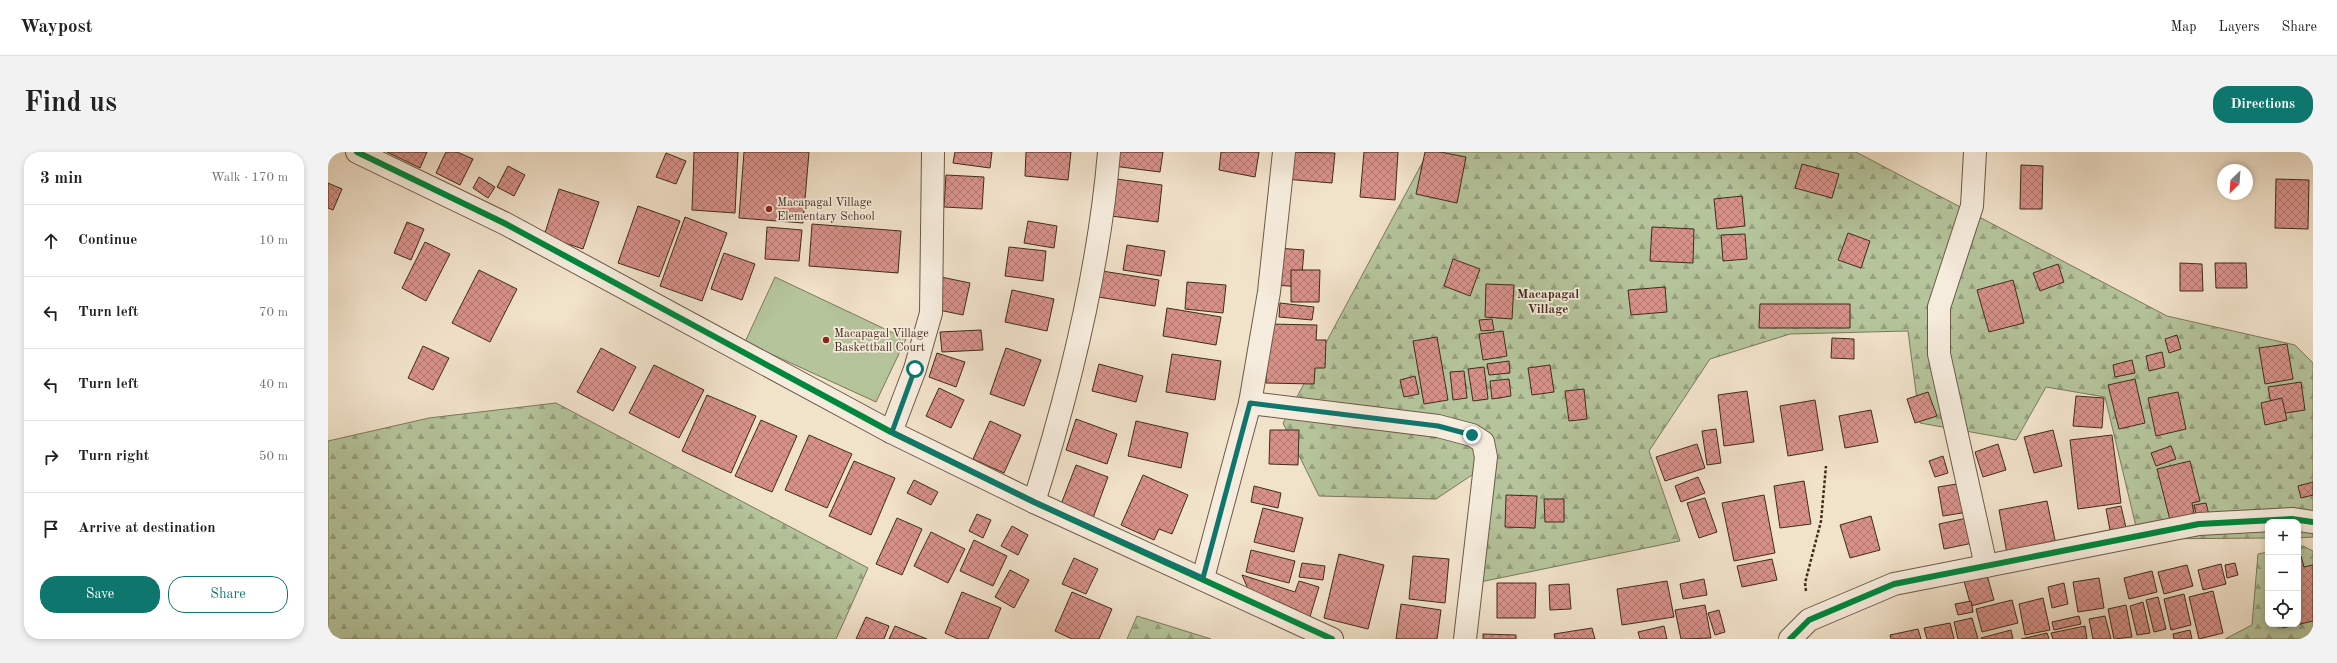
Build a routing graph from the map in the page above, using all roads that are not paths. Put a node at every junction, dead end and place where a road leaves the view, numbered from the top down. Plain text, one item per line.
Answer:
1 (357, 152) edge
2 (933, 152) edge
3 (1109, 152) edge
4 (1284, 152) edge
5 (1975, 152) edge
6 (1250, 403) junction
7 (892, 432) junction
8 (1034, 502) junction
9 (2313, 522) edge
10 (1986, 566) junction
11 (1203, 578) junction
12 (1332, 639) edge
13 (1465, 639) edge
14 (1790, 639) edge

1 - 7 street
2 - 7 street
3 - 8 street
4 - 6 street
5 - 10 street
6 - 11 street
6 - 13 street
7 - 8 street
8 - 11 street
9 - 10 street
10 - 14 street
11 - 12 street

